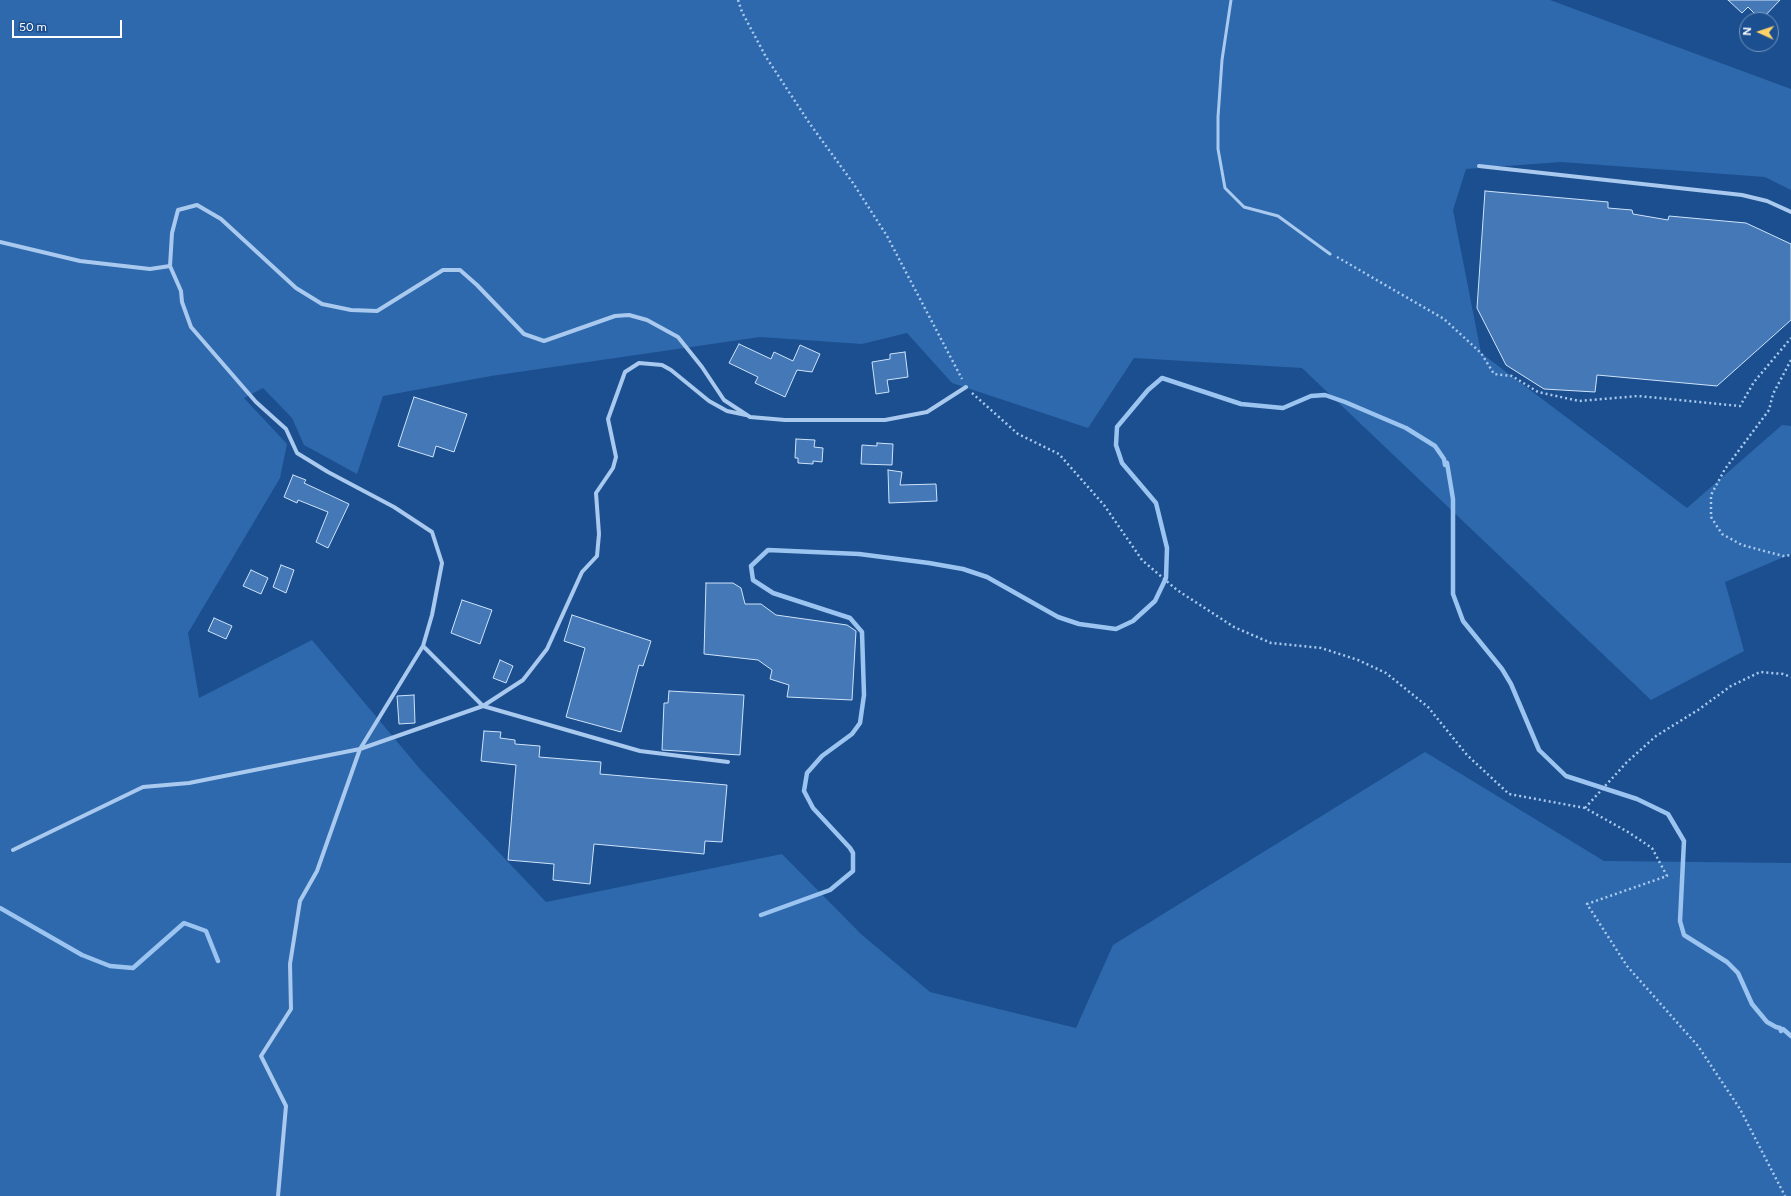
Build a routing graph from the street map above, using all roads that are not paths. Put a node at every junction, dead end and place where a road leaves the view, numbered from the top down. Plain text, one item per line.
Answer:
1 (1231, 0) edge
2 (1479, 166) dead end
3 (1791, 212) edge
4 (0, 242) edge
5 (1330, 254) road end
6 (170, 266) junction
7 (966, 387) road end
8 (750, 417) junction
9 (423, 646) junction
10 (483, 706) junction
11 (360, 749) junction
12 (728, 762) dead end
13 (13, 850) dead end
14 (278, 1196) edge

1 - 5 lane
2 - 3 street
4 - 6 street
6 - 8 street
6 - 9 street
7 - 8 street
8 - 10 street
9 - 10 street
9 - 11 street
10 - 11 street
10 - 12 street
11 - 13 street
11 - 14 street

